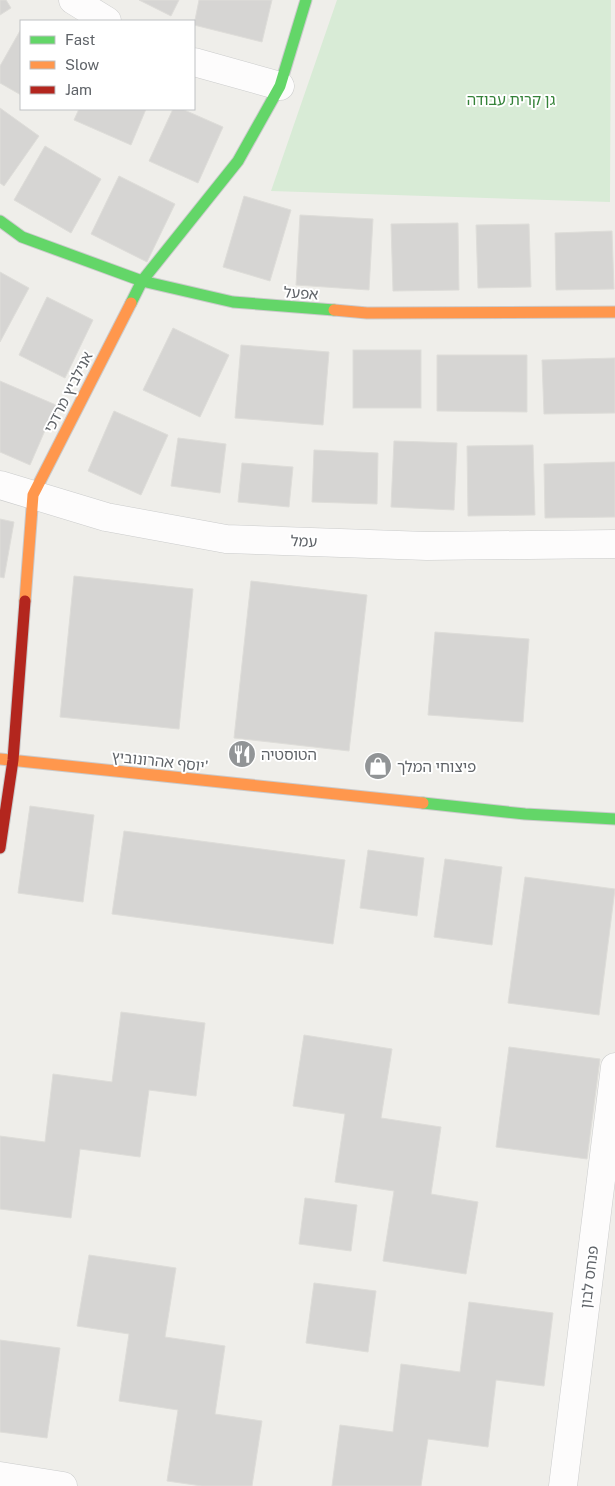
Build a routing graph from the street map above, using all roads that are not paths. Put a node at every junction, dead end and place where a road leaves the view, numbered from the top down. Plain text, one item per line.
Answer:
1 (73, 0) edge
2 (306, 0) edge
3 (104, 20) edge
4 (195, 62) edge
5 (280, 86) junction
6 (0, 221) edge
7 (142, 281) junction
8 (615, 312) edge
9 (0, 485) edge
10 (32, 495) junction
11 (615, 544) edge
12 (0, 759) edge
13 (13, 760) junction
14 (615, 819) edge
15 (0, 848) edge
16 (615, 1067) edge
17 (0, 1476) edge
18 (63, 1486) edge
19 (563, 1486) edge

1 - 3 street
2 - 5 street, אנילביץ מרדכי
4 - 5 street
5 - 7 street, אנילביץ מרדכי
6 - 7 street, אפעל
7 - 8 street, אפעל
7 - 10 street, אנילביץ מרדכי
9 - 10 street, עמל
10 - 11 street, עמל
10 - 13 street, אנילביץ מרדכי
12 - 13 street, יוסף אהרונוביץ'
13 - 14 street, יוסף אהרונוביץ'
13 - 15 street, אנילביץ מרדכי
16 - 19 street, פנחס לבון
17 - 18 street

